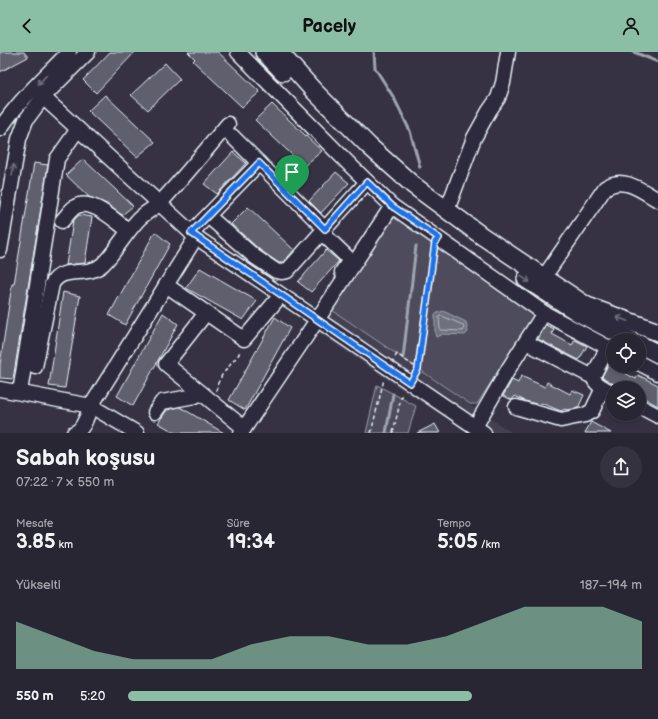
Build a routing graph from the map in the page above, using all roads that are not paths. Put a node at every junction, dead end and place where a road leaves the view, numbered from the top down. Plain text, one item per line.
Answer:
1 (69, 52) edge
2 (88, 52) edge
3 (238, 52) edge
4 (264, 52) edge
5 (279, 52) edge
6 (508, 52) edge
7 (43, 97) junction
8 (0, 129) edge
9 (78, 129) junction
10 (21, 133) junction
11 (0, 134) edge
12 (259, 163) junction
13 (367, 182) junction
14 (658, 200) edge
15 (159, 204) junction
16 (392, 206) junction
17 (447, 210) junction
18 (208, 216) junction
19 (62, 222) dead end
20 (128, 230) junction
21 (323, 231) junction
22 (194, 235) junction
23 (0, 250) edge
24 (544, 277) junction
25 (166, 286) junction
26 (329, 291) dead end
27 (276, 301) dead end
28 (206, 313) junction
29 (544, 313) junction
30 (317, 320) junction
31 (658, 332) edge
32 (617, 333) edge
33 (533, 346) dead end
34 (606, 346) edge
35 (646, 348) edge
36 (658, 354) edge
37 (606, 355) edge
38 (35, 367) dead end
39 (646, 367) edge
40 (658, 373) edge
41 (594, 376) junction
42 (0, 389) edge
43 (606, 389) edge
44 (20, 392) junction
45 (201, 393) junction
46 (606, 393) edge
47 (91, 406) junction
48 (516, 407) dead end
49 (646, 410) edge
50 (155, 412) dead end
51 (658, 416) edge
52 (479, 430) edge
53 (242, 431) edge
54 (74, 433) edge
55 (135, 433) edge

1 -> 8 street
2 - 7 street
3 - 13 street
4 -> 32 main road
5 - 17 main road
6 - 17 street
7 - 9 street
7 - 10 street
9 - 15 street
9 - 44 street
10 - 11 street
23 -> 10 street
12 - 15 street
12 - 18 street
12 - 21 street
13 - 16 street
13 - 21 street
14 - 24 street
15 - 20 street
15 - 22 street
16 - 29 street
16 - 30 street
17 - 24 main road
18 - 21 street
18 - 22 street
19 - 20 street
20 - 38 street
21 - 26 street
22 - 25 street
22 - 30 street
31 -> 24 main road
25 - 28 street
25 - 47 street
27 - 28 street
28 - 45 street
29 - 34 street
29 - 52 street
30 - 52 street
30 - 53 street
33 - 41 street
35 - 36 main road
37 - 41 street
39 - 40 street
41 - 43 street
42 - 44 street
44 - 47 street
45 - 50 street
45 - 53 street
46 - 48 street
47 - 54 street
47 - 55 street
49 - 51 street

